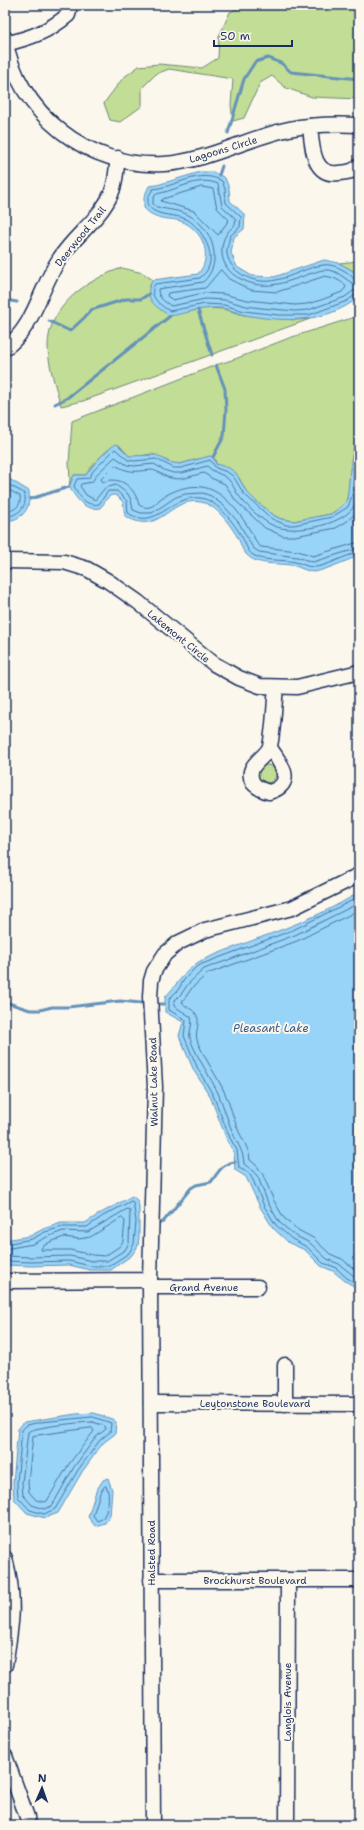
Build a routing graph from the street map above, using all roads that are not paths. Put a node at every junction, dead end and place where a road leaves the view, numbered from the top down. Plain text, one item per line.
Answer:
1 (70, 5) edge
2 (5, 42) edge
3 (359, 125) edge
4 (310, 126) junction
5 (118, 158) junction
6 (359, 166) edge
7 (5, 348) edge
8 (5, 561) edge
9 (359, 672) edge
10 (276, 687) junction
11 (270, 748) dead end
12 (359, 875) edge
13 (5, 1281) edge
14 (150, 1283) junction
15 (258, 1287) dead end
16 (285, 1365) dead end
17 (151, 1403) junction
18 (285, 1404) junction
19 (359, 1404) edge
20 (5, 1558) edge
21 (151, 1580) junction
22 (288, 1580) junction
23 (359, 1580) edge
24 (5, 1665) edge
25 (5, 1756) edge
26 (28, 1825) edge
27 (153, 1825) edge
28 (287, 1825) edge

1 - 2 street
2 - 5 street, Lagoons Circle
3 - 4 street, Lagoons Circle
4 - 5 street, Lagoons Circle
4 - 6 street
5 - 7 street, Deerwood Trail
8 - 10 street, Lakemont Circle
9 - 10 street, Lakemont Circle
10 - 11 street
12 - 14 street, Walnut Lake Road
13 - 14 street
14 - 15 street, Grand Avenue
14 - 17 street, Halsted Road
16 - 18 street
17 - 18 street, Leytonstone Boulevard
17 - 21 street, Halsted Road
18 - 19 street, Leytonstone Boulevard
20 - 24 street
21 - 22 street, Brockhurst Boulevard
21 - 27 street, Halsted Road
22 - 23 street, Brockhurst Boulevard
22 - 28 street, Langlois Avenue
25 - 26 street

